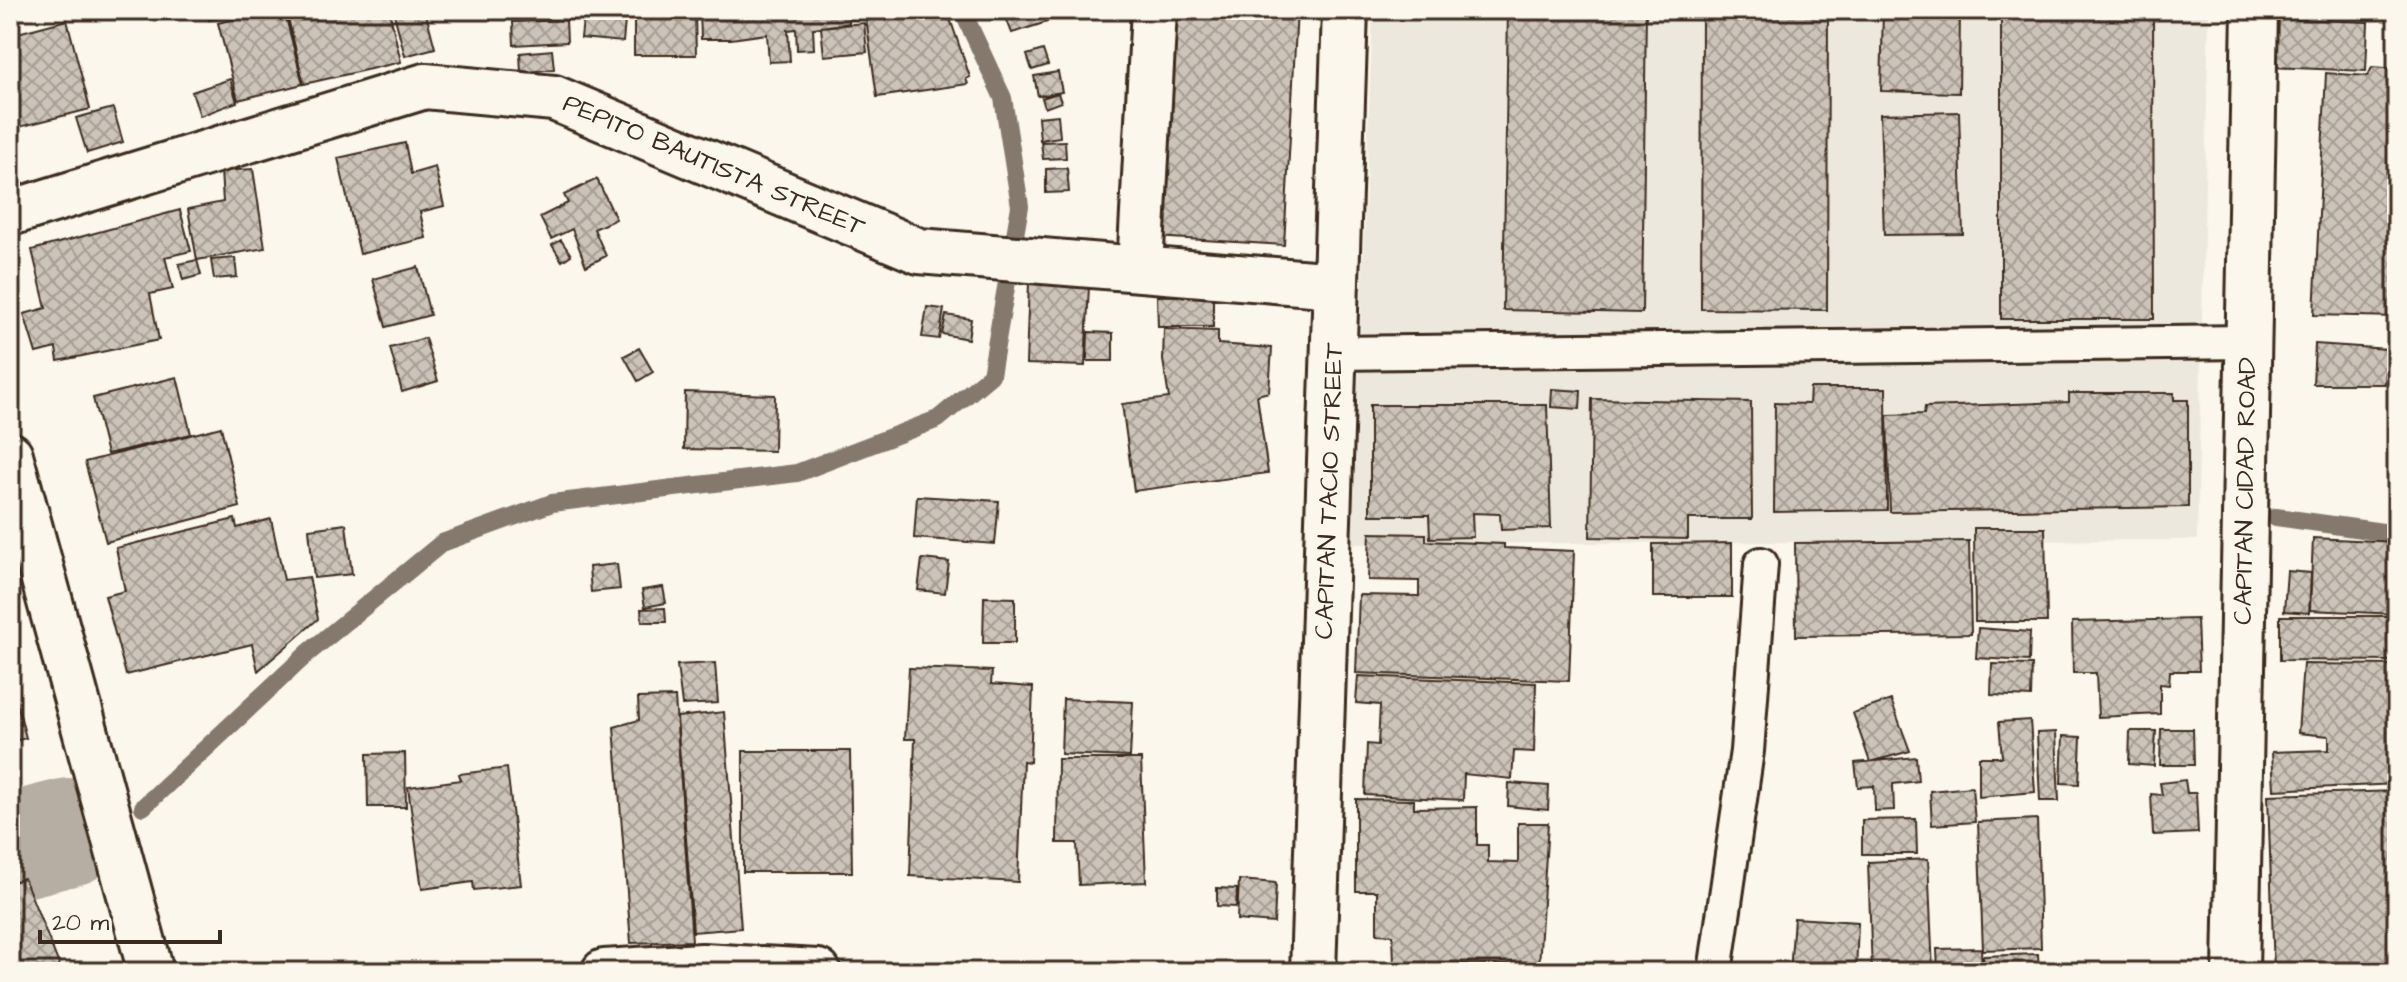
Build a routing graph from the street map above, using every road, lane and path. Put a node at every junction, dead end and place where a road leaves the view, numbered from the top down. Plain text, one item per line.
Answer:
1 (1154, 10) edge
2 (1345, 10) edge
3 (2255, 10) edge
4 (10, 213) edge
5 (1140, 268) junction
6 (1336, 285) junction
7 (2248, 342) junction
8 (1334, 353) junction
9 (10, 455) edge
10 (1761, 564) dead end
11 (702, 969) edge
12 (151, 972) edge
13 (604, 972) edge
14 (818, 972) edge
15 (1313, 972) edge
16 (1715, 972) edge
17 (2236, 972) edge

1 - 5 street
2 - 6 street, CAPITAN TACIO STREET
3 - 7 street, CAPITAN CIDAD ROAD
4 - 5 street, PEPITO BAUTISTA STREET
5 - 6 street, PEPITO BAUTISTA STREET
6 - 8 street, CAPITAN TACIO STREET
7 - 8 lane
7 - 17 street, CAPITAN CIDAD ROAD
8 - 15 street, CAPITAN TACIO STREET
9 - 12 street
10 - 16 lane
11 - 13 street
11 - 14 street

